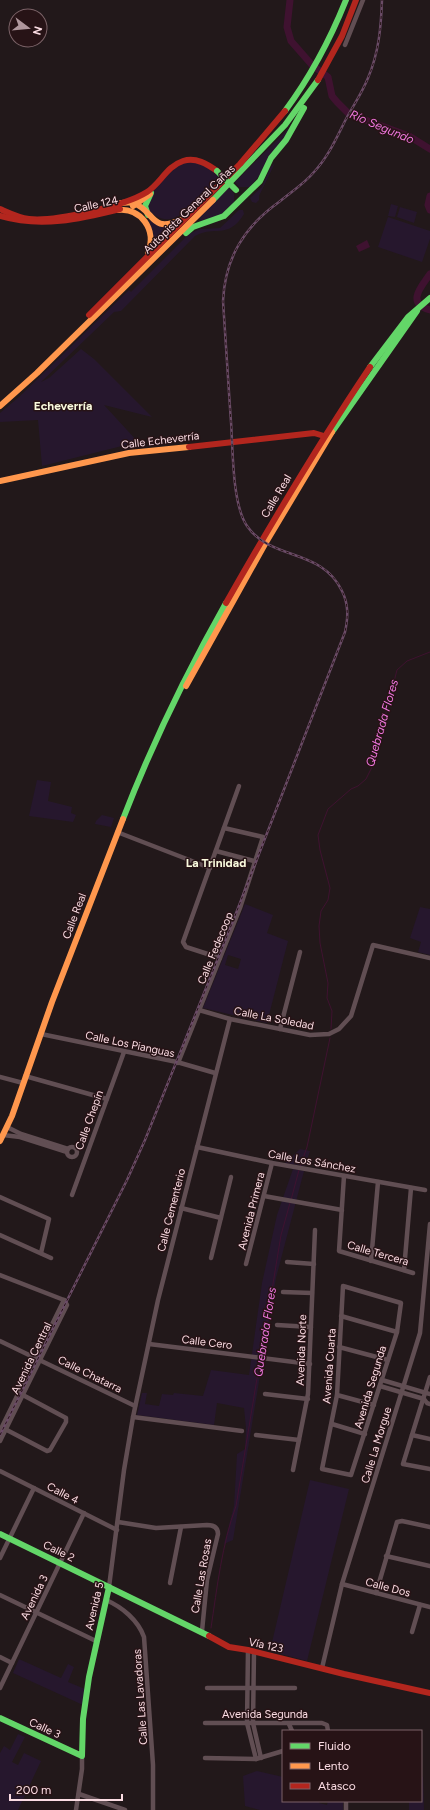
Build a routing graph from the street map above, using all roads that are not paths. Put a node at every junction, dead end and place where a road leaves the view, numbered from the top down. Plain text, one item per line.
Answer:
1 (346, 0) edge
2 (356, 0) edge
3 (363, 0) edge
4 (345, 45) dead end
5 (316, 86) junction
6 (218, 186) junction
7 (150, 192) junction
8 (243, 197) junction
9 (136, 205) junction
10 (119, 206) junction
11 (0, 209) edge
12 (0, 216) edge
13 (147, 219) junction
14 (125, 282) junction
15 (429, 298) edge
16 (418, 308) junction
17 (390, 350) junction
18 (379, 354) junction
19 (372, 374) junction
20 (0, 400) edge
21 (0, 406) edge
22 (333, 431) junction
23 (324, 436) junction
24 (0, 482) edge
25 (289, 505) junction
26 (213, 639) junction
27 (200, 649) junction
28 (197, 667) junction
29 (172, 707) junction
30 (239, 786) dead end
31 (224, 828) junction
32 (117, 832) junction
33 (216, 851) junction
34 (254, 861) junction
35 (210, 868) junction
36 (300, 952) dead end
37 (220, 958) junction
38 (430, 958) edge
39 (199, 1010) junction
40 (230, 1019) junction
41 (280, 1029) junction
42 (41, 1034) junction
43 (124, 1052) junction
44 (178, 1063) junction
45 (215, 1073) junction
46 (0, 1077) edge
47 (24, 1079) junction
48 (107, 1099) junction
49 (7, 1127) junction
50 (3, 1135) junction
51 (21, 1135) junction
52 (0, 1143) edge
53 (197, 1147) junction
54 (68, 1150) dead end
55 (272, 1163) junction
56 (344, 1176) junction
57 (231, 1177) dead end
58 (378, 1182) junction
59 (411, 1188) junction
60 (425, 1190) dead end
61 (72, 1195) dead end
62 (264, 1196) junction
63 (0, 1197) edge
64 (181, 1208) junction
65 (342, 1210) junction
66 (221, 1218) junction
67 (430, 1224) edge
68 (315, 1230) dead end
69 (0, 1235) edge
70 (41, 1253) junction
71 (51, 1258) dead end
72 (211, 1258) dead end
73 (371, 1261) junction
74 (287, 1262) dead end
75 (246, 1264) dead end
76 (314, 1264) junction
77 (404, 1270) junction
78 (413, 1272) dead end
79 (0, 1275) edge
80 (343, 1287) joint
81 (283, 1292) dead end
82 (312, 1293) junction
83 (341, 1316) junction
84 (277, 1325) dead end
85 (311, 1327) junction
86 (397, 1332) junction
87 (0, 1341) edge
88 (149, 1344) junction
89 (339, 1347) junction
90 (38, 1359) junction
91 (388, 1360) junction
92 (310, 1364) junction
93 (430, 1377) edge
94 (382, 1380) junction
95 (380, 1386) junction
96 (403, 1387) junction
97 (402, 1392) junction
98 (20, 1394) junction
99 (266, 1394) dead end
100 (338, 1395) junction
101 (426, 1396) edge
102 (308, 1399) junction
103 (430, 1404) edge
104 (374, 1405) junction
105 (135, 1406) junction
106 (132, 1417) junction
107 (332, 1424) junction
108 (2, 1429) edge
109 (242, 1431) dead end
110 (365, 1434) junction
111 (256, 1435) dead end
112 (412, 1435) junction
113 (430, 1439) edge
114 (299, 1440) junction
115 (0, 1441) edge
116 (430, 1469) edge
117 (293, 1470) dead end
118 (0, 1471) edge
119 (352, 1475) joint
120 (34, 1488) junction
121 (84, 1513) junction
122 (118, 1522) junction
123 (430, 1526) edge
124 (181, 1527) junction
125 (117, 1530) junction
126 (0, 1534) edge
127 (10, 1539) junction
128 (386, 1556) junction
129 (0, 1558) edge
130 (60, 1563) junction
131 (430, 1566) edge
132 (170, 1583) dead end
133 (342, 1584) junction
134 (109, 1587) junction
135 (376, 1593) junction
136 (0, 1595) edge
137 (106, 1600) junction
138 (420, 1605) junction
139 (430, 1607) edge
140 (36, 1613) junction
141 (202, 1631) junction
142 (412, 1632) dead end
143 (96, 1641) junction
144 (251, 1650) junction
145 (0, 1657) edge
146 (12, 1663) junction
147 (322, 1668) junction
148 (0, 1688) edge
149 (206, 1688) dead end
150 (250, 1688) junction
151 (296, 1688) dead end
152 (430, 1693) edge
153 (0, 1718) edge
154 (206, 1723) dead end
155 (250, 1723) junction
156 (289, 1724) junction
157 (292, 1730) edge
158 (328, 1730) edge
159 (282, 1751) edge
160 (82, 1756) junction
161 (205, 1758) dead end
162 (258, 1758) junction
163 (79, 1794) junction
164 (76, 1810) edge
165 (125, 1810) edge
166 (153, 1810) edge

1 - 6 main road, Autopista General Cañas
2 - 5 main road, Autopista General Cañas
3 - 4 street
5 - 8 main road
5 - 14 main road, Autopista General Cañas
6 - 13 main road
6 - 14 main road, Autopista General Cañas
7 - 8 main road, Calle 124, bridge
7 - 9 main road, Calle 124
7 - 10 main road, Calle 124
7 - 13 main road
8 - 14 main road
9 - 10 main road, Calle 124
9 - 13 main road
10 - 11 main road, Calle 124
10 - 12 main road, Calle 124
10 - 13 main road
13 - 14 main road
14 - 20 main road, Autopista General Cañas
14 - 21 main road, Autopista General Cañas
15 - 16 main road, Calle Real
16 - 17 main road, Calle Real
16 - 18 main road, Calle Real
17 - 18 main road
17 - 19 main road, Calle Real
18 - 19 main road
18 - 23 main road, Calle Real
19 - 22 main road, Calle Real
22 - 23 main road
22 - 25 main road, Calle Real
23 - 24 main road, Calle Echeverría
23 - 25 main road
23 - 27 main road, Calle Real
25 - 26 main road, Calle Real
26 - 27 main road
26 - 28 main road, Calle Real
27 - 28 main road
27 - 29 main road, Calle Real
28 - 29 main road, Calle Real
29 - 32 main road, Calle Real
30 - 31 street
31 - 33 street
31 - 34 street, Calle Fedecoop
32 - 35 street
32 - 42 main road, Calle Real
33 - 34 street
33 - 35 street
34 - 37 street, Calle Fedecoop
35 - 37 street
36 - 41 street
37 - 39 street, Calle Fedecoop
38 - 41 street, Calle La Soledad
39 - 40 street, Calle La Soledad
39 - 44 street, Calle Fedecoop
40 - 41 street, Calle La Soledad
40 - 45 street, Calle Cementerio
42 - 43 street, Calle Los Pianguas
42 - 47 main road, Calle Real
43 - 44 street, Calle Los Pianguas
43 - 48 street, Calle Chepín
44 - 45 street, Calle Los Pianguas
45 - 53 street, Calle Cementerio
46 - 47 street
47 - 48 street
47 - 49 main road, Calle Real
48 - 61 street, Calle Chepín
49 - 50 main road, Calle Real
49 - 51 street
50 - 51 street
50 - 52 main road, Calle Real
51 - 54 street
53 - 55 street, Calle Los Sánchez
53 - 64 street, Calle Cementerio
55 - 56 street, Calle Los Sánchez
55 - 62 street, Avenida Primera
56 - 58 street, Calle Los Sánchez
56 - 65 street
57 - 66 street
58 - 59 street, Calle Los Sánchez
58 - 73 street
59 - 60 street, Calle Los Sánchez
59 - 77 street
62 - 65 street
62 - 75 street, Avenida Primera
63 - 70 street
64 - 66 street
64 - 88 street, Calle Cementerio
65 - 73 street, Calle Tercera
66 - 72 street
67 - 96 street, Calle La Morgue
68 - 76 street, Avenida Norte
69 - 70 street
70 - 71 street
73 - 77 street, Calle Tercera
74 - 76 street
76 - 82 street, Avenida Norte
77 - 78 street, Calle Tercera
79 - 90 street, Avenida Central
80 - 83 street, Avenida Cuarta
80 - 86 street, Avenida Segunda
81 - 82 street
82 - 85 street, Avenida Norte
83 - 86 street
83 - 89 street, Avenida Cuarta
84 - 85 street
85 - 92 street, Avenida Norte
86 - 91 street, Avenida Segunda
87 - 90 street, Calle Chatarra
88 - 92 street, Calle Cero
88 - 105 street, Calle Cementerio
89 - 91 street
89 - 100 street, Avenida Cuarta
90 - 98 street, Avenida Central
90 - 105 street, Calle Chatarra
91 - 94 street, Avenida Segunda
92 - 102 street, Avenida Norte
93 - 101 street
94 - 95 street, Avenida Segunda
94 - 96 street
95 - 97 street
95 - 104 street, Avenida Segunda
96 - 97 street, Calle La Morgue
96 - 101 street
97 - 101 street
97 - 133 street, Calle La Morgue
98 - 108 street, Avenida Central
98 - 108 street
99 - 102 street
100 - 104 street
100 - 107 street, Avenida Cuarta
101 - 103 street
101 - 112 street
102 - 114 street, Avenida Norte
104 - 110 street, Avenida Segunda
105 - 106 street, Avenida 5
106 - 109 street
106 - 122 street, Avenida 5
107 - 110 street
107 - 119 street, Avenida Cuarta
108 - 115 street, Avenida Central
110 - 119 street, Avenida Segunda
111 - 114 street
112 - 113 street
112 - 116 street
114 - 117 street, Avenida Norte
118 - 120 street, Calle 4
120 - 121 street, Calle 4
120 - 127 street
121 - 125 street, Calle 4
121 - 130 street, Avenida 3
122 - 124 street, Calle Las Rosas
122 - 125 street, Avenida 5
123 - 128 street
124 - 132 street
124 - 141 street, Calle Las Rosas
125 - 134 street, Avenida 5
126 - 127 main road, Calle 2
127 - 129 street
127 - 130 main road, Calle 2
128 - 131 street
128 - 135 street
130 - 134 main road, Calle 2
130 - 140 street, Avenida 3
133 - 135 street, Calle Dos
133 - 147 street, Calle La Morgue
134 - 137 main road, Avenida 5
134 - 141 main road, Vía 123
135 - 138 street, Calle Dos
136 - 140 street
137 - 143 main road, Avenida 5
137 - 166 street, Calle Las Lavadoras
138 - 139 street, Calle Dos
138 - 142 street
140 - 143 street
140 - 146 street, Avenida 3
141 - 144 main road, Vía 123
143 - 160 main road, Avenida 5
144 - 147 main road, Vía 123
144 - 150 street
145 - 146 street
146 - 148 street, Avenida 3
147 - 152 main road, Vía 123
149 - 150 street
150 - 151 street
150 - 155 street
153 - 160 main road, Calle 3
154 - 155 street, Avenida Segunda
155 - 156 street, Avenida Segunda
155 - 162 street
156 - 157 street
156 - 158 street, Avenida Segunda
159 - 162 street
160 - 163 street, Avenida 5
161 - 162 street
163 - 164 street, Avenida 5
163 - 165 street

